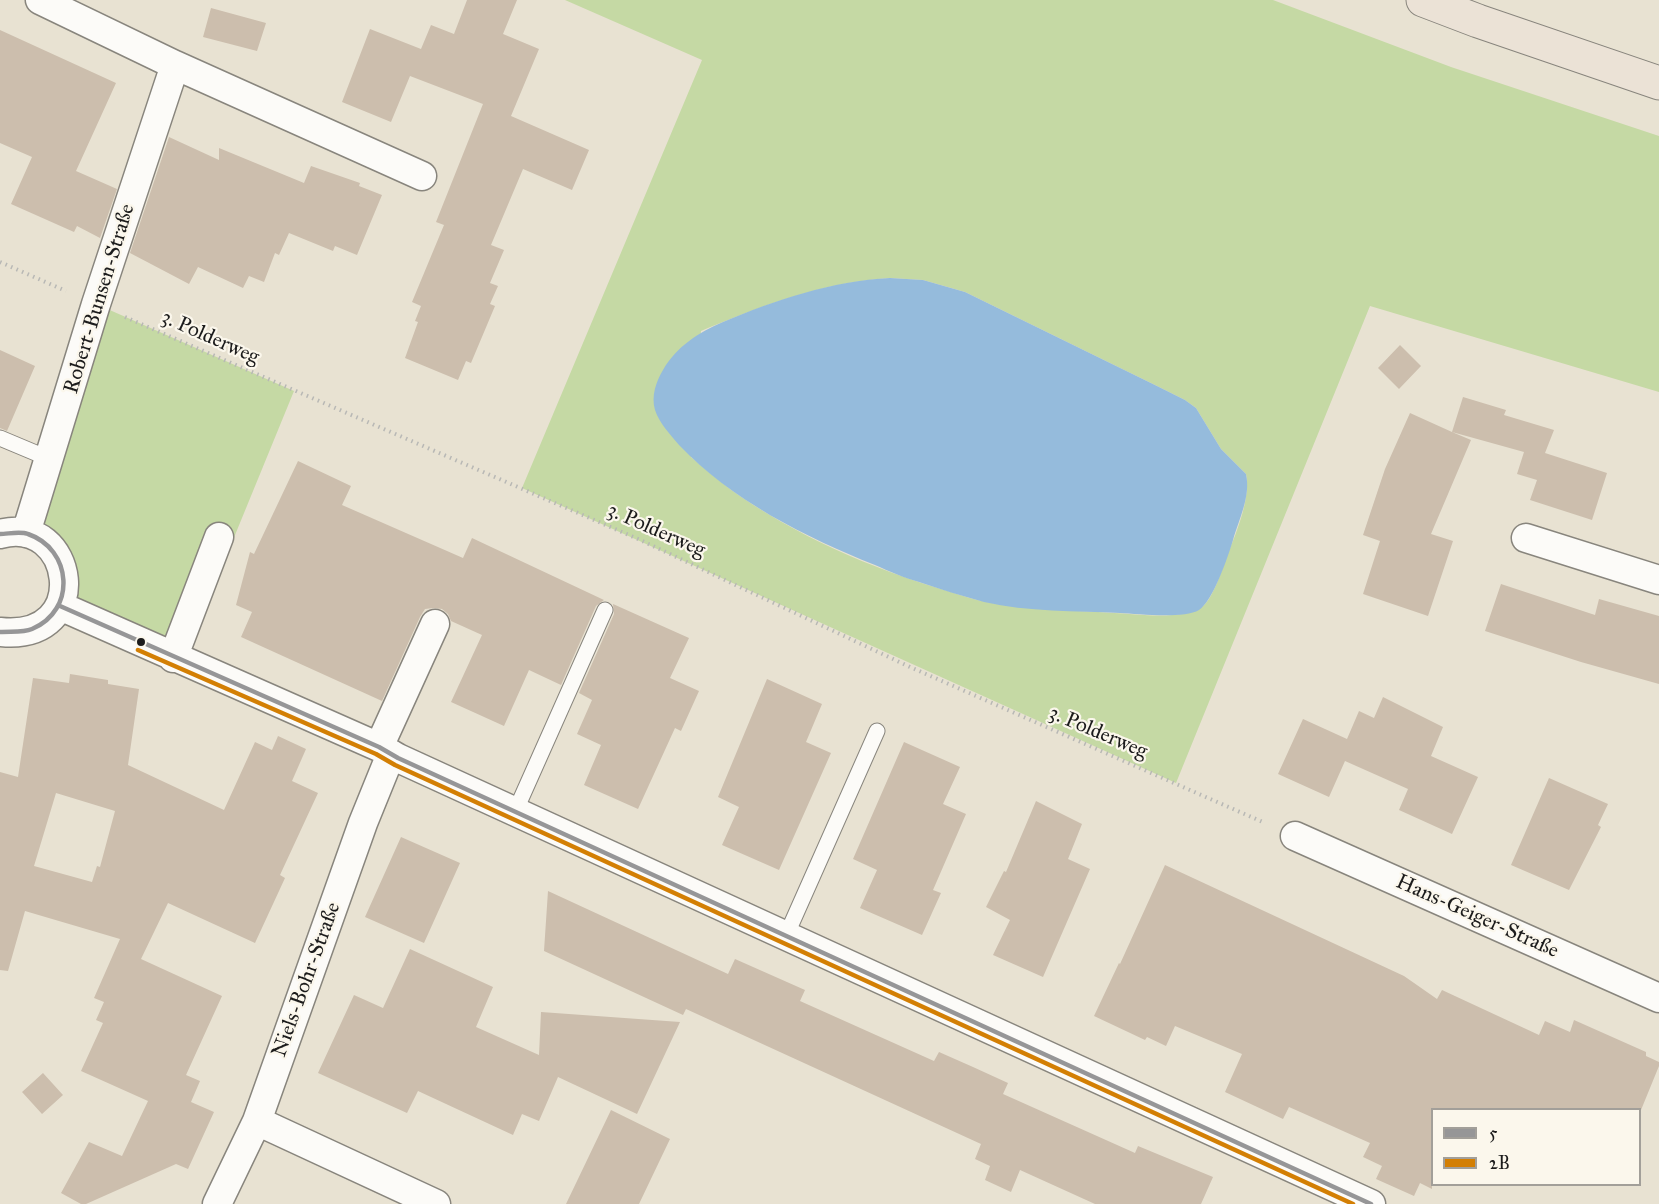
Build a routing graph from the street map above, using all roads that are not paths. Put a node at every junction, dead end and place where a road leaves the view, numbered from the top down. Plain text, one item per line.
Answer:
1 (40, 0) edge
2 (1423, 0) edge
3 (175, 65) junction
4 (1659, 83) edge
5 (422, 176) dead end
6 (0, 438) edge
7 (50, 459) junction
8 (13, 534) edge
9 (219, 537) dead end
10 (1526, 538) dead end
11 (1659, 580) edge
12 (60, 606) junction
13 (605, 610) dead end
14 (435, 624) dead end
15 (0, 632) edge
16 (173, 658) junction
17 (877, 731) dead end
18 (385, 751) junction
19 (515, 812) junction
20 (1295, 836) road end
21 (786, 936) junction
22 (1659, 998) edge
23 (257, 1121) junction
24 (217, 1204) edge
25 (436, 1204) edge
26 (1371, 1204) edge

1 - 3 street
2 - 4 highway
3 - 5 street
3 - 7 street, Robert-Bunsen-Straße
6 - 7 lane
7 - 8 street, Robert-Bunsen-Straße
8 - 12 street
9 - 16 street
10 - 11 street
12 - 15 street
12 - 16 street
13 - 19 lane
14 - 18 street, Niels-Bohr-Straße
16 - 18 street
17 - 21 lane
18 - 19 street
18 - 23 street, Niels-Bohr-Straße
19 - 21 street
20 - 22 street, Hans-Geiger-Straße
21 - 26 street
23 - 24 street, Niels-Bohr-Straße
23 - 25 street

